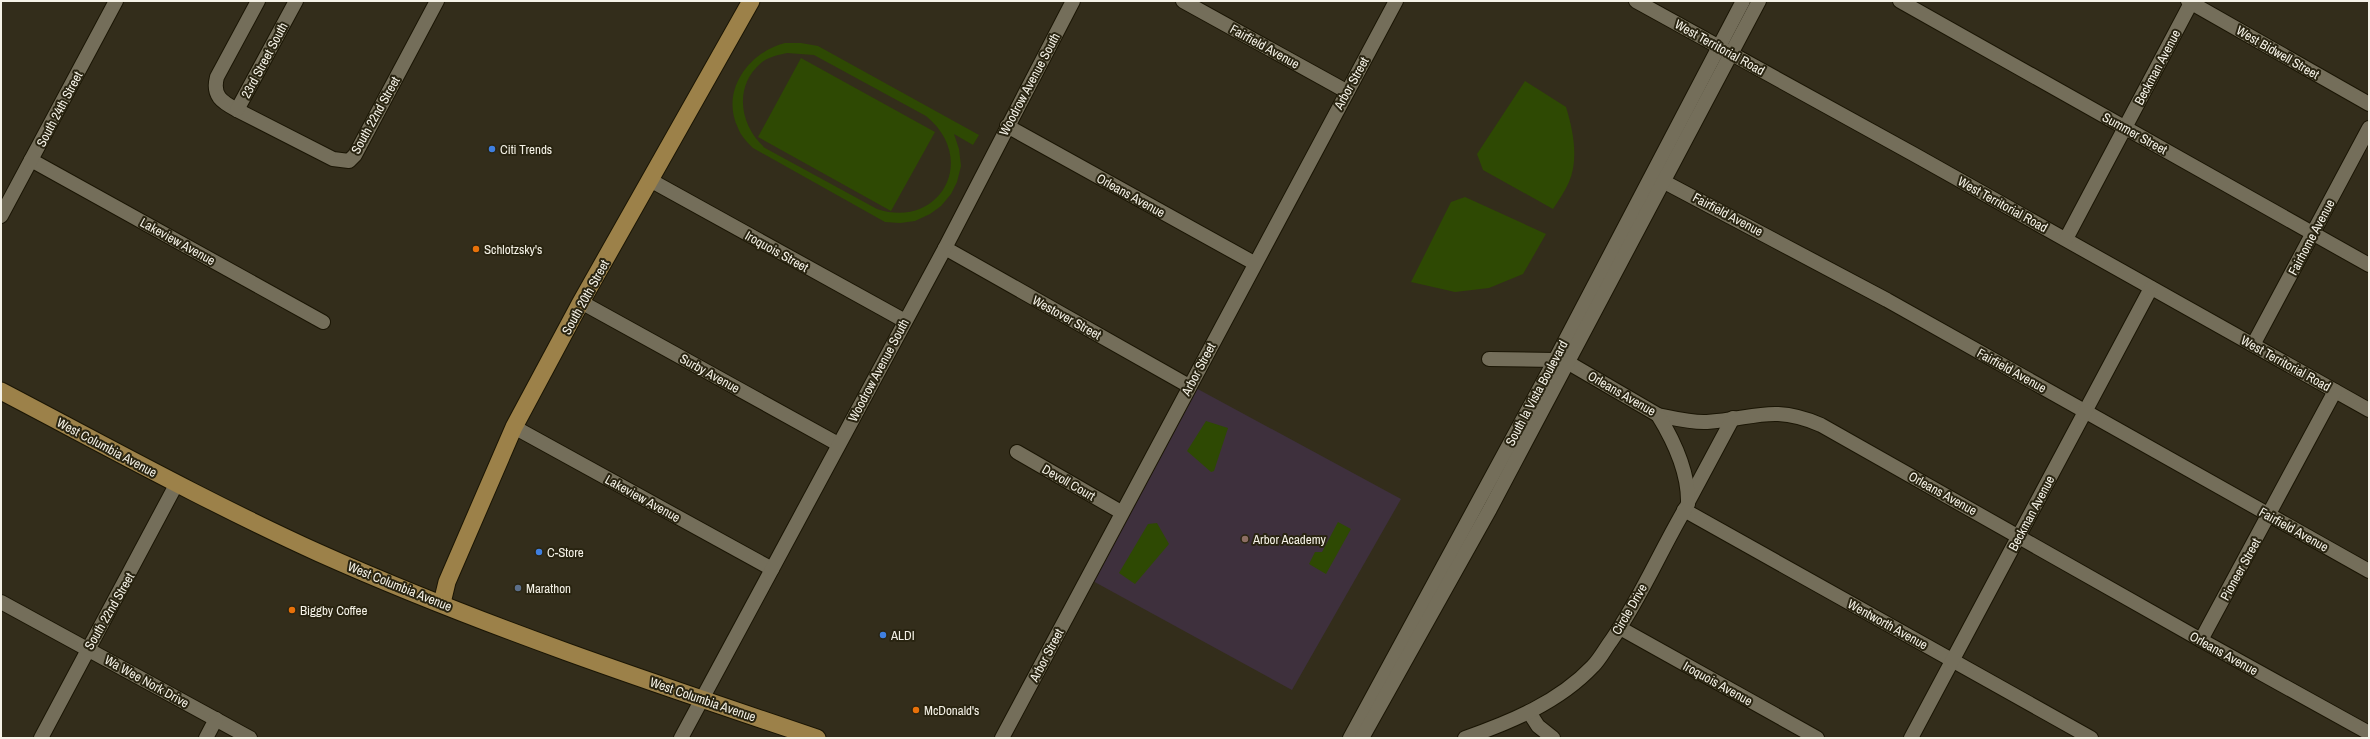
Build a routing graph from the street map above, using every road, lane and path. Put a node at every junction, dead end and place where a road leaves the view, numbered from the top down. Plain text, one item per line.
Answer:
1 (116, 1) edge
2 (258, 1) edge
3 (296, 1) edge
4 (437, 1) edge
5 (751, 1) edge
6 (1073, 1) edge
7 (1183, 1) edge
8 (1396, 1) edge
9 (1636, 1) edge
10 (1744, 1) edge
11 (1759, 1) edge
12 (1900, 1) edge
13 (2190, 2) edge
14 (1725, 50) junction
15 (1346, 91) junction
16 (2369, 104) edge
17 (238, 110) junction
18 (1007, 126) junction
19 (2126, 128) junction
20 (2369, 128) edge
21 (32, 160) junction
22 (1657, 178) junction
23 (650, 180) junction
24 (1, 216) edge
25 (2314, 233) junction
26 (2066, 239) junction
27 (945, 248) junction
28 (1254, 263) junction
29 (2369, 265) edge
30 (2151, 288) junction
31 (581, 302) junction
32 (904, 321) junction
33 (323, 322) dead end
34 (2253, 345) junction
35 (1489, 358) dead end
36 (1561, 361) junction
37 (1189, 386) junction
38 (1, 391) edge
39 (2335, 391) junction
40 (2369, 410) edge
41 (2085, 411) junction
42 (1658, 415) junction
43 (1733, 418) junction
44 (514, 427) junction
45 (838, 444) junction
46 (1017, 452) dead end
47 (177, 483) junction
48 (1686, 507) junction
49 (1121, 512) junction
50 (2269, 516) junction
51 (2019, 536) junction
52 (772, 569) junction
53 (2369, 572) edge
54 (1, 602) edge
55 (442, 603) junction
56 (1620, 628) junction
57 (2201, 640) junction
58 (87, 648) junction
59 (1953, 660) junction
60 (701, 699) junction
61 (1529, 712) junction
62 (216, 719) junction
63 (2369, 733) edge
64 (41, 738) edge
65 (206, 738) edge
66 (250, 738) edge
67 (681, 738) edge
68 (817, 738) edge
69 (1002, 738) edge
70 (1350, 738) edge
71 (1362, 738) edge
72 (1465, 738) edge
73 (1553, 738) edge
74 (1817, 738) edge
75 (1911, 738) edge
76 (2091, 738) edge

1 - 21 street, South 24th Street
2 - 17 street, 23rd Street South
3 - 17 street, 23rd Street South
4 - 17 street, South 22nd Street
5 - 23 main road, South 20th Street
6 - 18 street, Woodrow Avenue South
7 - 15 street, Fairfield Avenue
8 - 15 street, Arbor Street
9 - 14 street, West Territorial Road
10 - 14 street
11 - 14 street
12 - 19 street, Summer Street
13 - 16 street, West Bidwell Street
13 - 19 street, Beckman Avenue
14 - 22 street, South la Vista Boulevard
14 - 26 street, West Territorial Road
15 - 28 street, Arbor Street
18 - 27 street, Woodrow Avenue South
18 - 28 street, Orleans Avenue
19 - 25 street, Summer Street
19 - 26 street, Beckman Avenue
20 - 25 street, Fairhome Avenue
21 - 24 street, South 24th Street
21 - 33 street, Lakeview Avenue
22 - 36 street, South la Vista Boulevard
22 - 41 street, Fairfield Avenue
23 - 31 main road, South 20th Street
23 - 32 street, Iroquois Street
25 - 29 street, Summer Street
25 - 34 street, Fairhome Avenue
26 - 30 street, West Territorial Road
27 - 32 street, Woodrow Avenue South
27 - 37 street, Westover Street
28 - 37 street, Arbor Street
30 - 34 street, West Territorial Road
30 - 41 street, Beckman Avenue
31 - 44 main road, South 20th Street
31 - 45 street, Surby Avenue
32 - 45 street, Woodrow Avenue South
34 - 39 street, West Territorial Road
35 - 36 street, Orleans Avenue
36 - 42 street, Orleans Avenue
36 - 70 street, South la Vista Boulevard
36 - 71 street, South la Vista Boulevard
37 - 49 street, Arbor Street
38 - 47 main road, West Columbia Avenue
39 - 40 street, West Territorial Road
39 - 50 street, Pioneer Street
41 - 50 street, Fairfield Avenue
41 - 51 street, Beckman Avenue
42 - 43 street, Orleans Avenue
42 - 48 street
43 - 48 street, Circle Drive
43 - 51 street, Orleans Avenue
44 - 52 street, Lakeview Avenue
44 - 55 main road, South 20th Street
45 - 52 street, Woodrow Avenue South
46 - 49 street, Devoll Court
47 - 55 main road, West Columbia Avenue
47 - 58 street, South 22nd Street
48 - 56 street, Circle Drive
48 - 59 street, Wentworth Avenue
49 - 69 street, Arbor Street
50 - 53 street, Fairfield Avenue
50 - 57 street, Pioneer Street
51 - 57 street, Orleans Avenue
51 - 59 street, Beckman Avenue
52 - 60 street, Woodrow Avenue South
54 - 58 street, Wa Wee Nork Drive
55 - 60 main road, West Columbia Avenue
56 - 61 street, Circle Drive
56 - 74 street, Iroquois Avenue
57 - 63 street, Orleans Avenue
58 - 62 street, Wa Wee Nork Drive
58 - 64 street, South 22nd Street
59 - 75 street, Beckman Avenue
59 - 76 street, Wentworth Avenue
60 - 67 street, Woodrow Avenue South
60 - 68 main road, West Columbia Avenue
61 - 72 street, Circle Drive
61 - 73 street
62 - 65 street
62 - 66 street, Wa Wee Nork Drive

